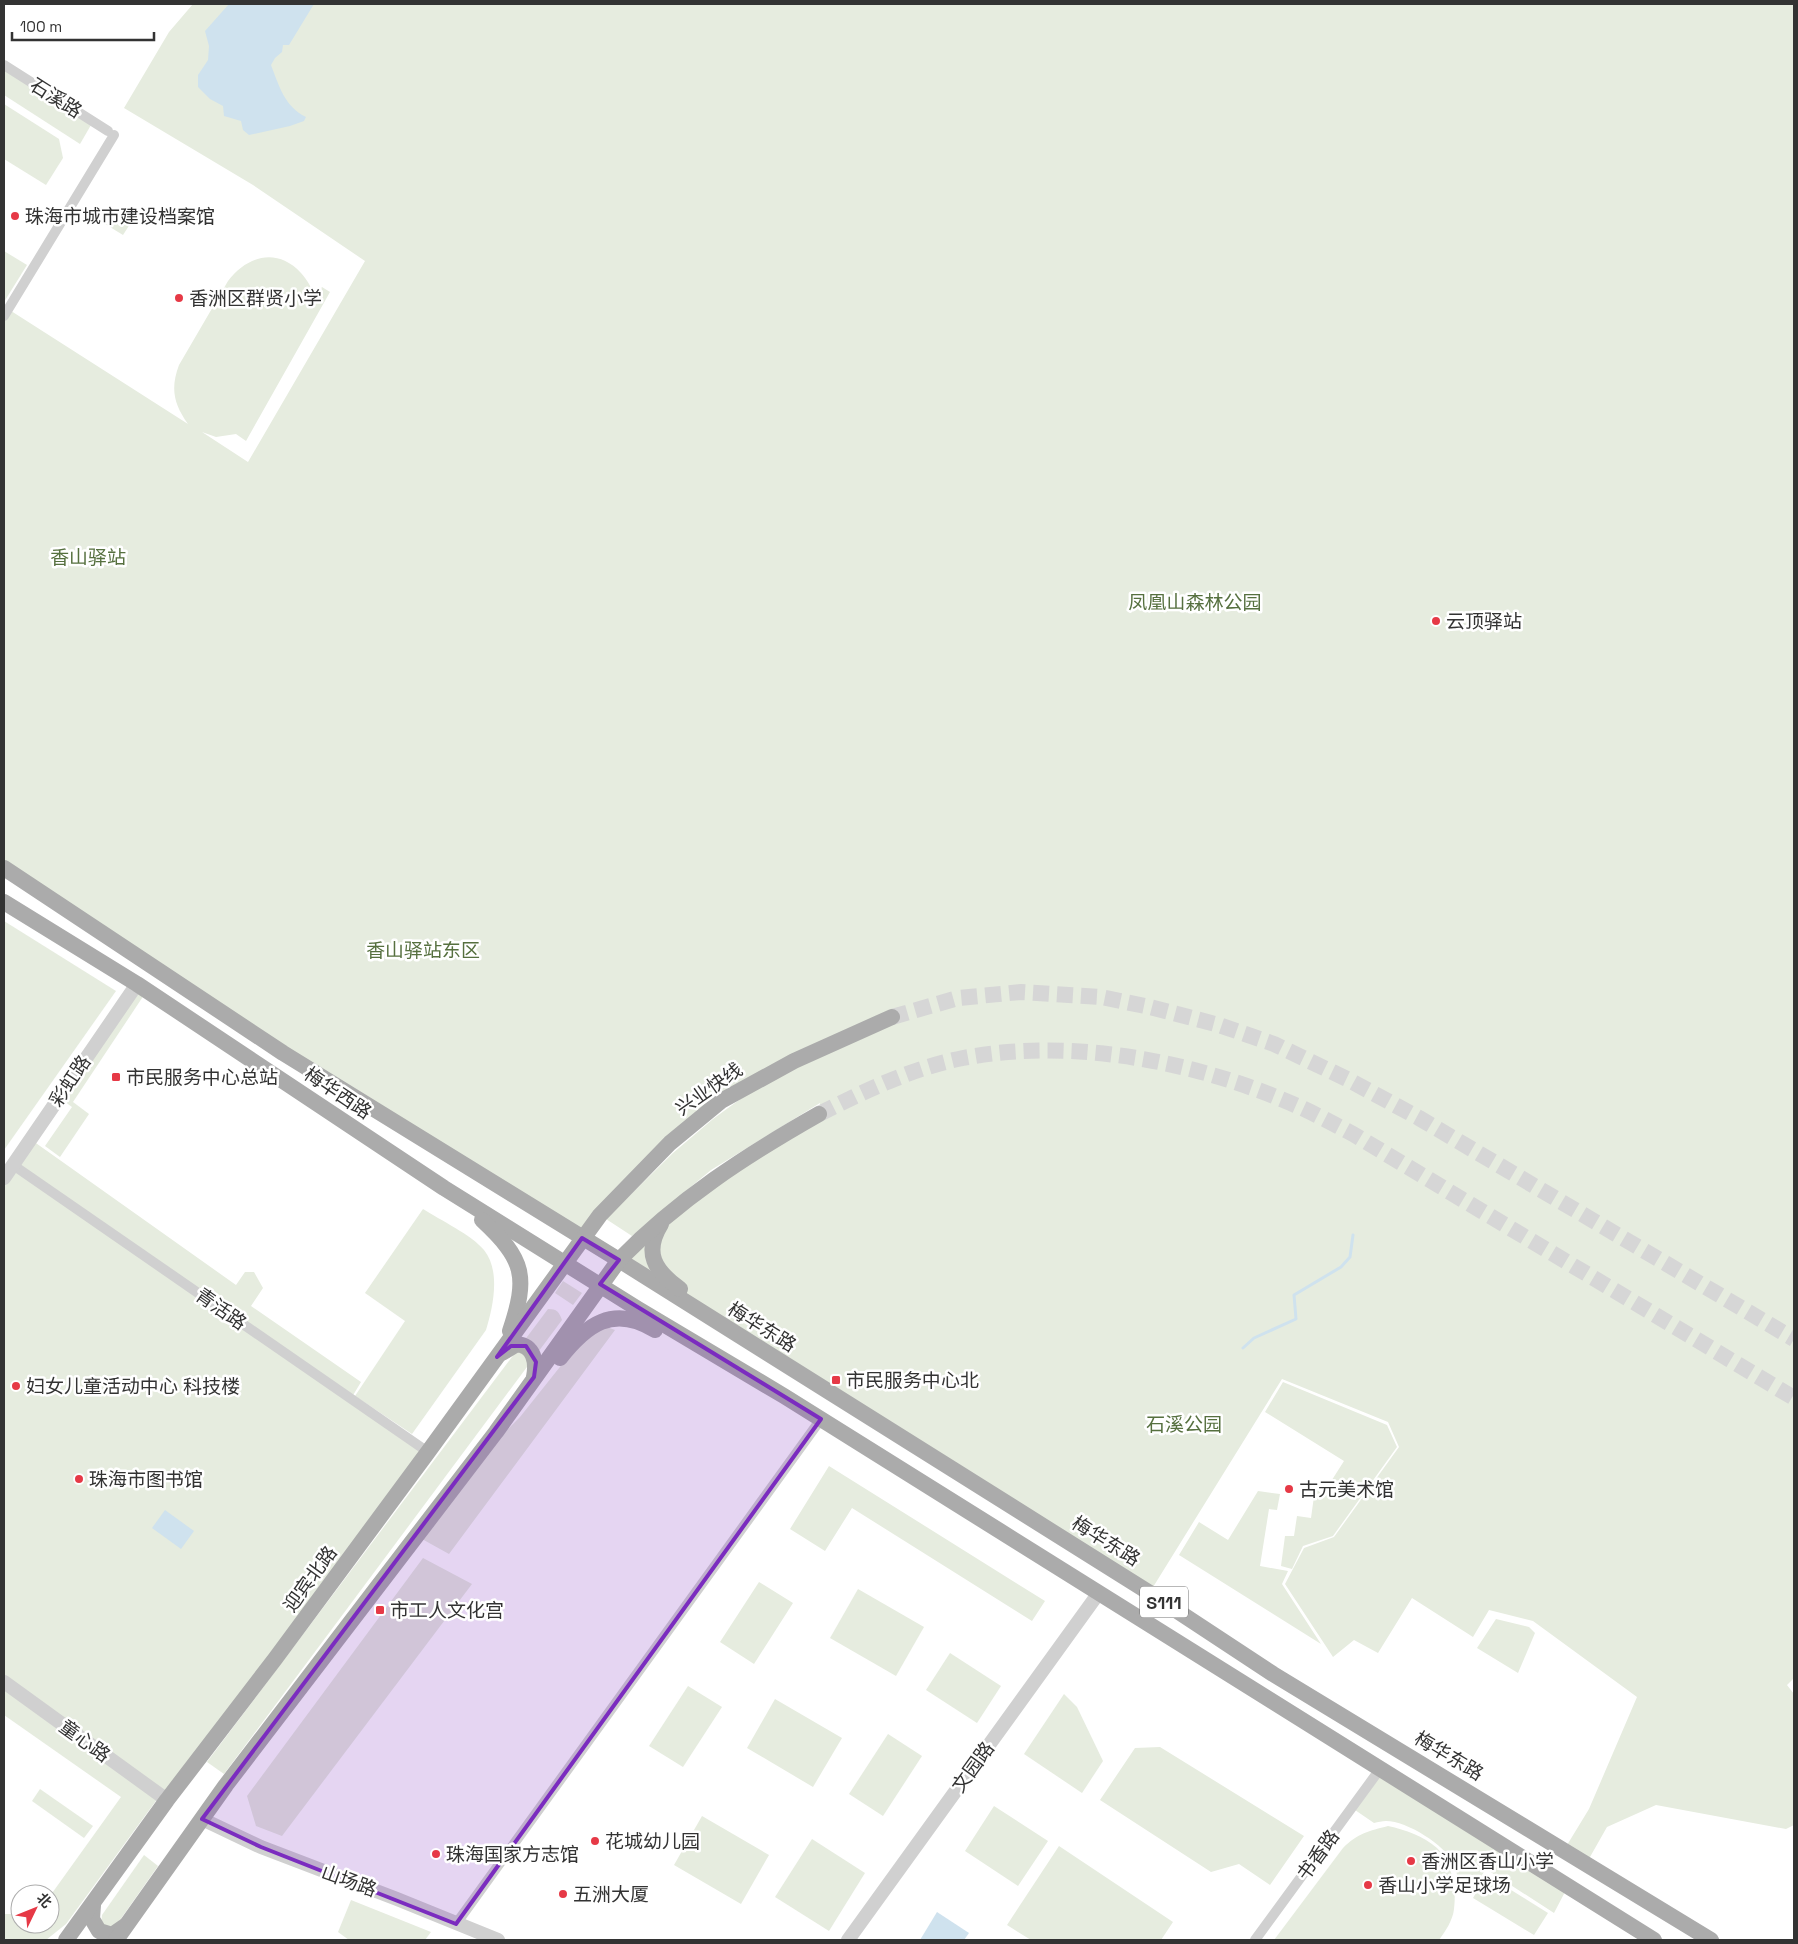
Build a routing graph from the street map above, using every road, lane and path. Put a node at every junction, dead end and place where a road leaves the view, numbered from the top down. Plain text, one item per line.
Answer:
1 (4, 65) edge
2 (4, 316) edge
3 (4, 868) edge
4 (4, 902) edge
5 (137, 984) junction
6 (892, 1017) tunnel mouth
7 (819, 1114) tunnel mouth
8 (13, 1165) junction
9 (4, 1178) edge
10 (444, 1188) junction
11 (665, 1218) junction
12 (582, 1238) junction
13 (619, 1260) junction
14 (565, 1263) junction
15 (600, 1284) junction
16 (501, 1351) junction
17 (791, 1368) junction
18 (534, 1377) junction
19 (784, 1396) junction
20 (821, 1420) junction
21 (496, 1432) junction
22 (428, 1452) junction
23 (1098, 1594) junction
24 (4, 1682) edge
25 (1380, 1769) junction
26 (167, 1800) junction
27 (202, 1819) junction
28 (92, 1905) junction
29 (128, 1924) junction
30 (456, 1924) junction
31 (55, 1940) edge
32 (66, 1940) edge
33 (116, 1940) edge
34 (121, 1940) edge
35 (498, 1940) edge
36 (848, 1940) edge
37 (1255, 1940) edge
38 (1654, 1940) edge
39 (1710, 1940) edge

1 - 2 street, 石溪路
3 - 12 main road, 梅华西路
4 - 5 main road, 梅华西路
5 - 8 street, 彩虹路
5 - 10 main road, 梅华西路
6 - 12 main road, 兴业快线
7 - 11 main road
8 - 9 street, 彩虹路
8 - 22 street, 青活路
10 - 14 main road, 梅华西路
10 - 16 main road
11 - 13 main road
11 - 17 main road
12 - 13 main road, 梅华东路 / S111
12 - 14 main road, 迎宾北路
13 - 15 main road
13 - 17 main road, 梅华东路 / S111
14 - 15 main road, 梅华西路
14 - 16 main road, 迎宾北路
15 - 18 main road
15 - 19 main road, S111
16 - 18 main road
16 - 22 main road, 迎宾北路
17 - 39 main road, 梅华东路 / S111
18 - 21 main road
19 - 20 main road, S111
19 - 21 main road
20 - 23 main road, S111
20 - 30 street
21 - 27 main road
22 - 26 main road, 迎宾北路
23 - 25 main road, S111
23 - 36 street, 文园路
24 - 26 street, 童心路
25 - 37 street, 书香路
25 - 38 main road, S111
26 - 28 main road, 迎宾北路
27 - 29 main road
27 - 30 street, 山场路
28 - 29 main road
28 - 31 main road
28 - 32 main road, 迎宾北路
29 - 33 main road
29 - 34 main road
30 - 35 street, 山场路

